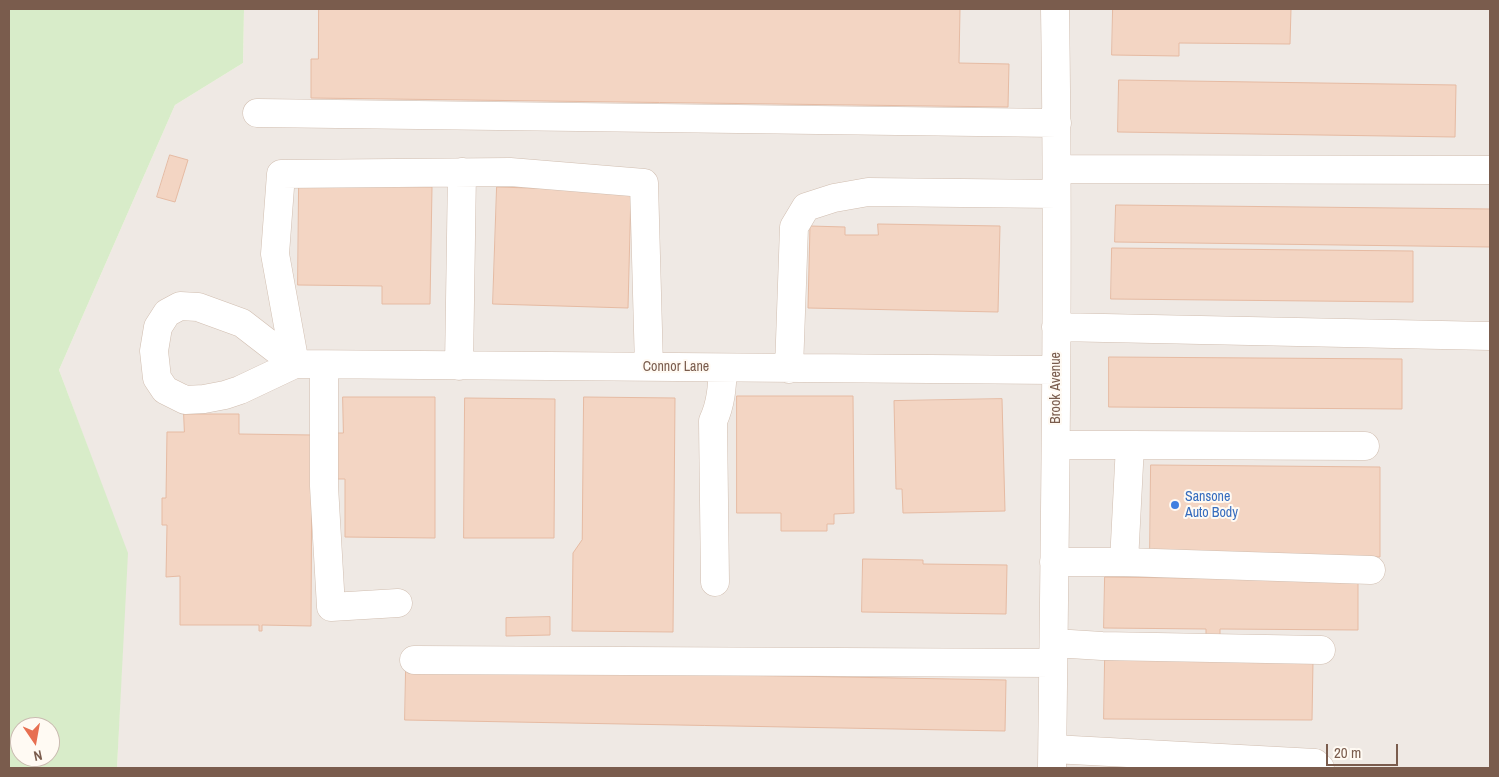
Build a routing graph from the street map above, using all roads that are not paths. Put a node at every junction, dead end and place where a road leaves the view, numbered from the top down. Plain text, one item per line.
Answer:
1 (1055, 9) edge
2 (257, 113) dead end
3 (1057, 123) junction
4 (1490, 170) edge
5 (462, 172) junction
6 (1056, 182) junction
7 (1056, 327) junction
8 (1490, 336) edge
9 (296, 364) junction
10 (324, 365) junction
11 (459, 366) junction
12 (649, 367) junction
13 (723, 368) junction
14 (789, 368) junction
15 (1056, 370) junction
16 (1130, 444) junction
17 (1056, 445) junction
18 (1365, 446) dead end
19 (1054, 562) junction
20 (1124, 562) junction
21 (1371, 570) dead end
22 (715, 582) dead end
23 (398, 603) dead end
24 (1321, 650) dead end
25 (1054, 653) junction
26 (414, 660) dead end
27 (1052, 759) edge
28 (1320, 768) edge

1 - 3 street, Brook Avenue
2 - 3 street
3 - 6 street, Brook Avenue
4 - 6 street
5 - 9 street
5 - 11 street
5 - 12 street
6 - 7 street, Brook Avenue
6 - 14 street
7 - 8 street
7 - 15 street, Brook Avenue
9 - 9 street
9 - 10 street, Connor Lane
10 - 11 street, Connor Lane
10 - 23 street
11 - 12 street, Connor Lane
12 - 13 street, Connor Lane
13 - 14 street, Connor Lane
13 - 22 street
14 - 15 street, Connor Lane
15 - 17 street, Brook Avenue
16 - 17 street
16 - 18 street
16 - 20 street
17 - 19 street, Brook Avenue
19 - 20 street
19 - 25 street, Brook Avenue
20 - 21 street
24 - 25 street
25 - 26 street
25 - 27 street, Brook Avenue
27 - 28 street

